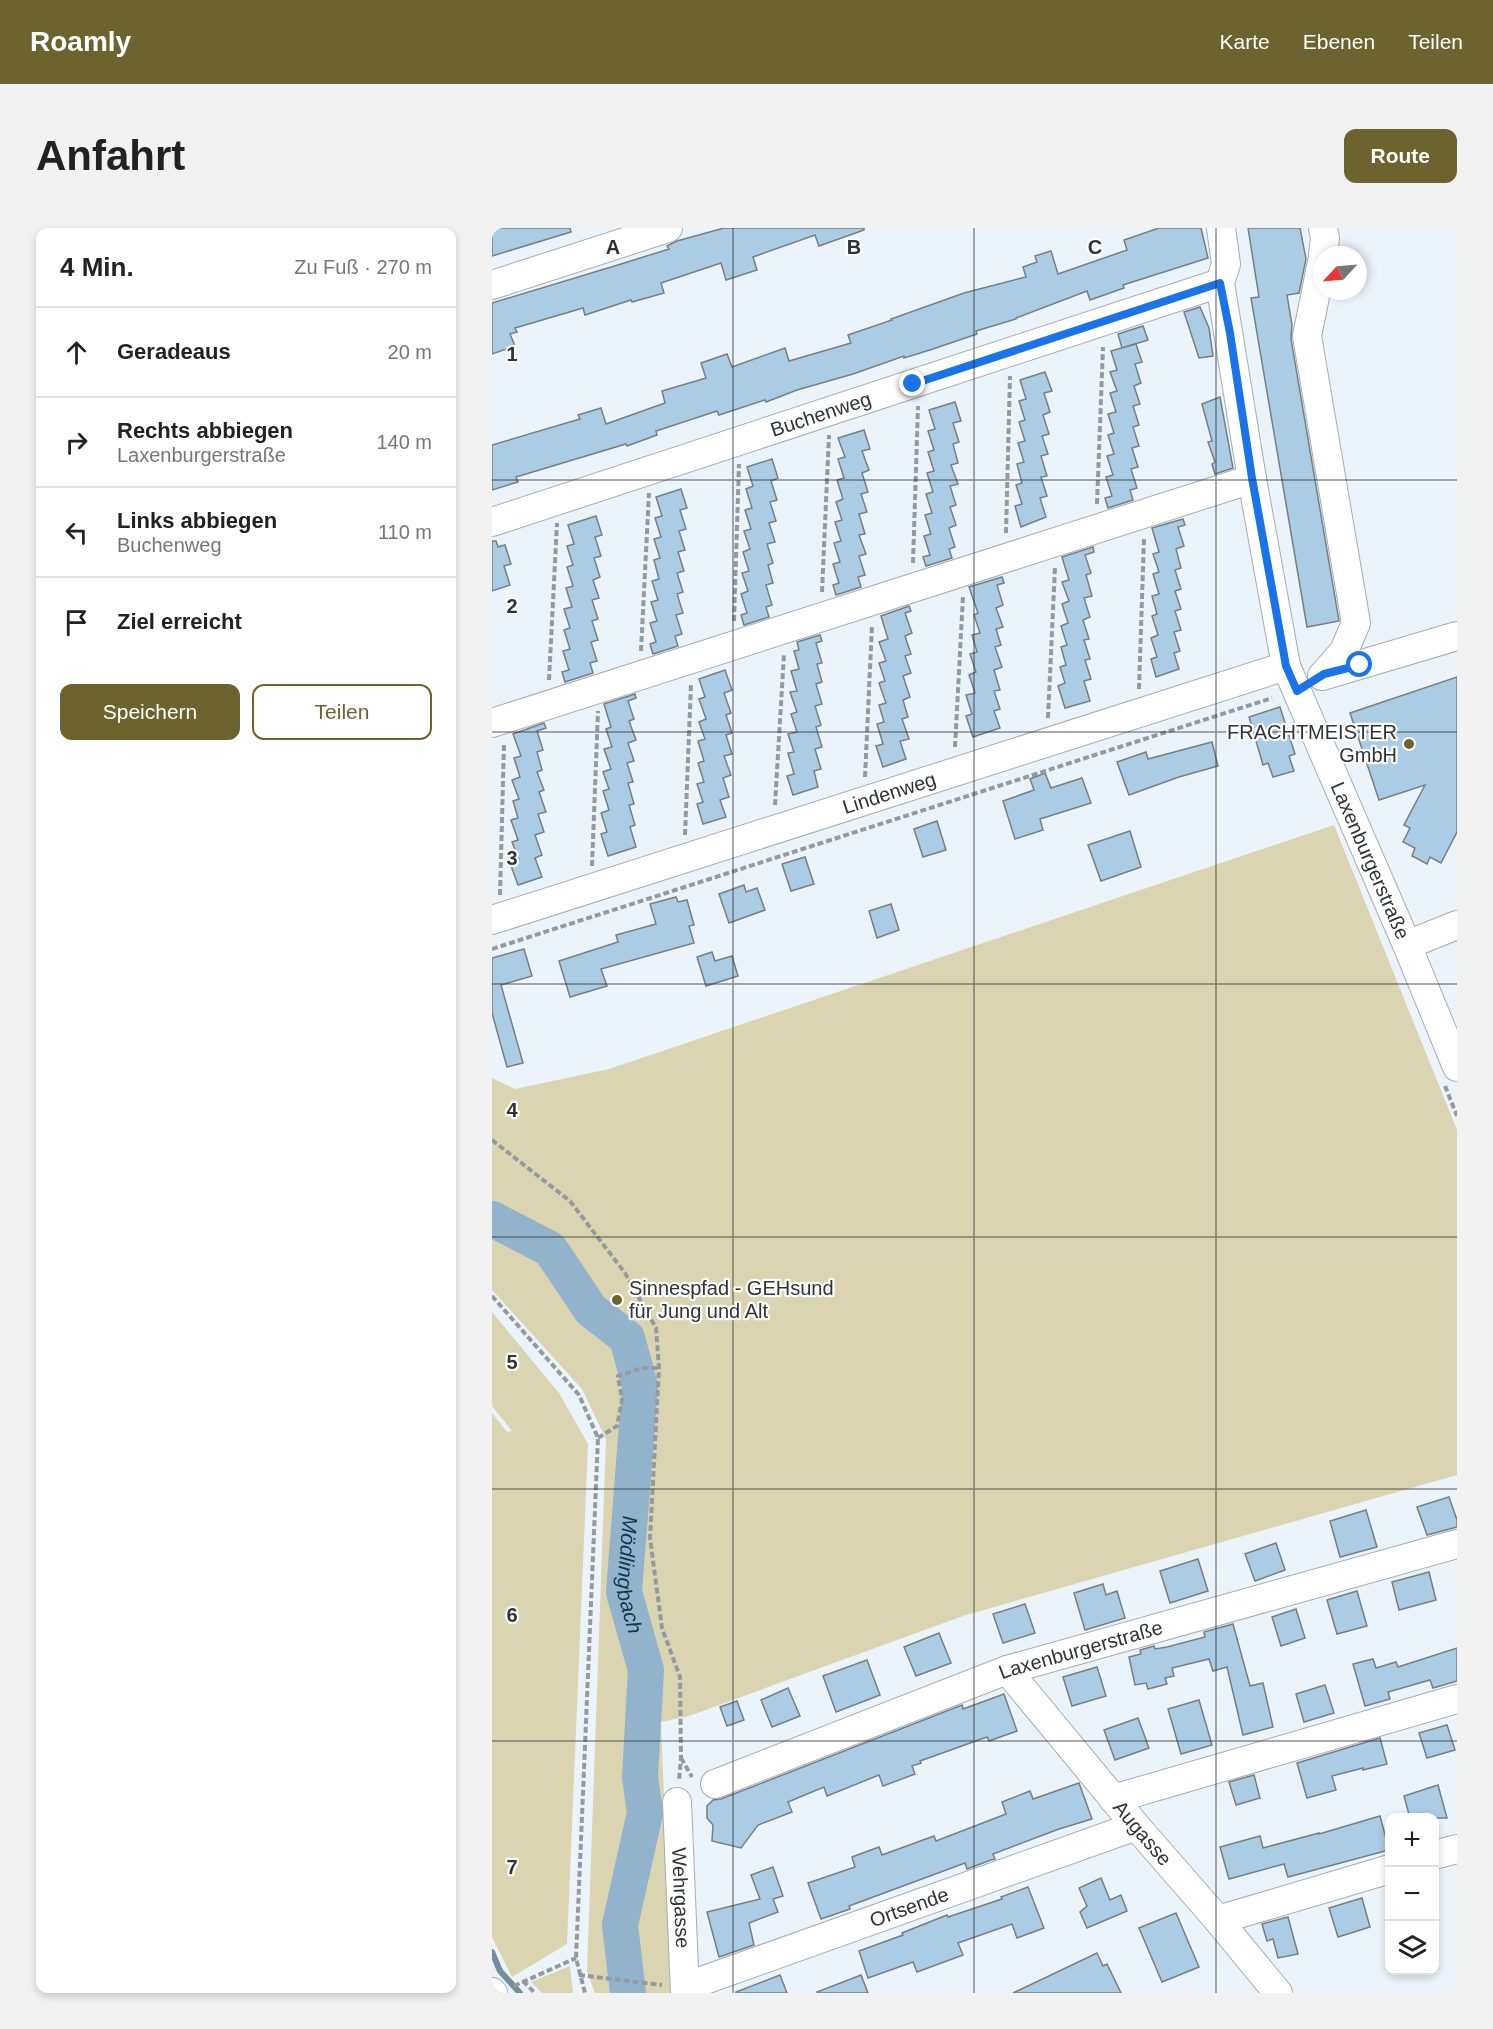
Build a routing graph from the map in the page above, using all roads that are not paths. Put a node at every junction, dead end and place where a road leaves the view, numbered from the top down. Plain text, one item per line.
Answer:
1 (668, 228) edge
2 (1221, 228) edge
3 (1326, 242) edge
4 (1220, 283) junction
5 (492, 285) edge
6 (1252, 478) junction
7 (492, 522) edge
8 (1457, 636) edge
9 (1324, 674) junction
10 (1287, 684) junction
11 (499, 721) edge
12 (498, 918) edge
13 (1457, 925) edge
14 (1407, 945) junction
15 (1457, 1067) edge
16 (1457, 1544) edge
17 (1007, 1670) junction
18 (1457, 1699) edge
19 (704, 1781) road end
20 (1113, 1799) junction
21 (677, 1802) road end
22 (1136, 1826) junction
23 (1457, 1849) edge
24 (1439, 1854) edge
25 (1385, 1870) edge
26 (1218, 1920) junction
27 (679, 1989) edge
28 (1278, 1993) edge

1 - 5 street
2 - 4 street, Laxenburgerstraße
3 - 9 street
4 - 6 street, Laxenburgerstraße
4 - 7 street, Buchenweg
6 - 10 street, Laxenburgerstraße
6 - 11 street
8 - 9 street
9 - 10 street, Lindenweg
10 - 12 street, Lindenweg
10 - 14 street, Laxenburgerstraße
13 - 14 street
14 - 15 street, Laxenburgerstraße
16 - 17 street, Laxenburgerstraße
17 - 19 street, Laxenburgerstraße
17 - 20 street, Augasse
18 - 20 street
20 - 22 street, Augasse
21 - 27 street, Wehrgasse
22 - 26 street, Augasse
22 - 27 street, Ortsende
23 - 24 street
25 - 26 street
26 - 28 street, Augasse

